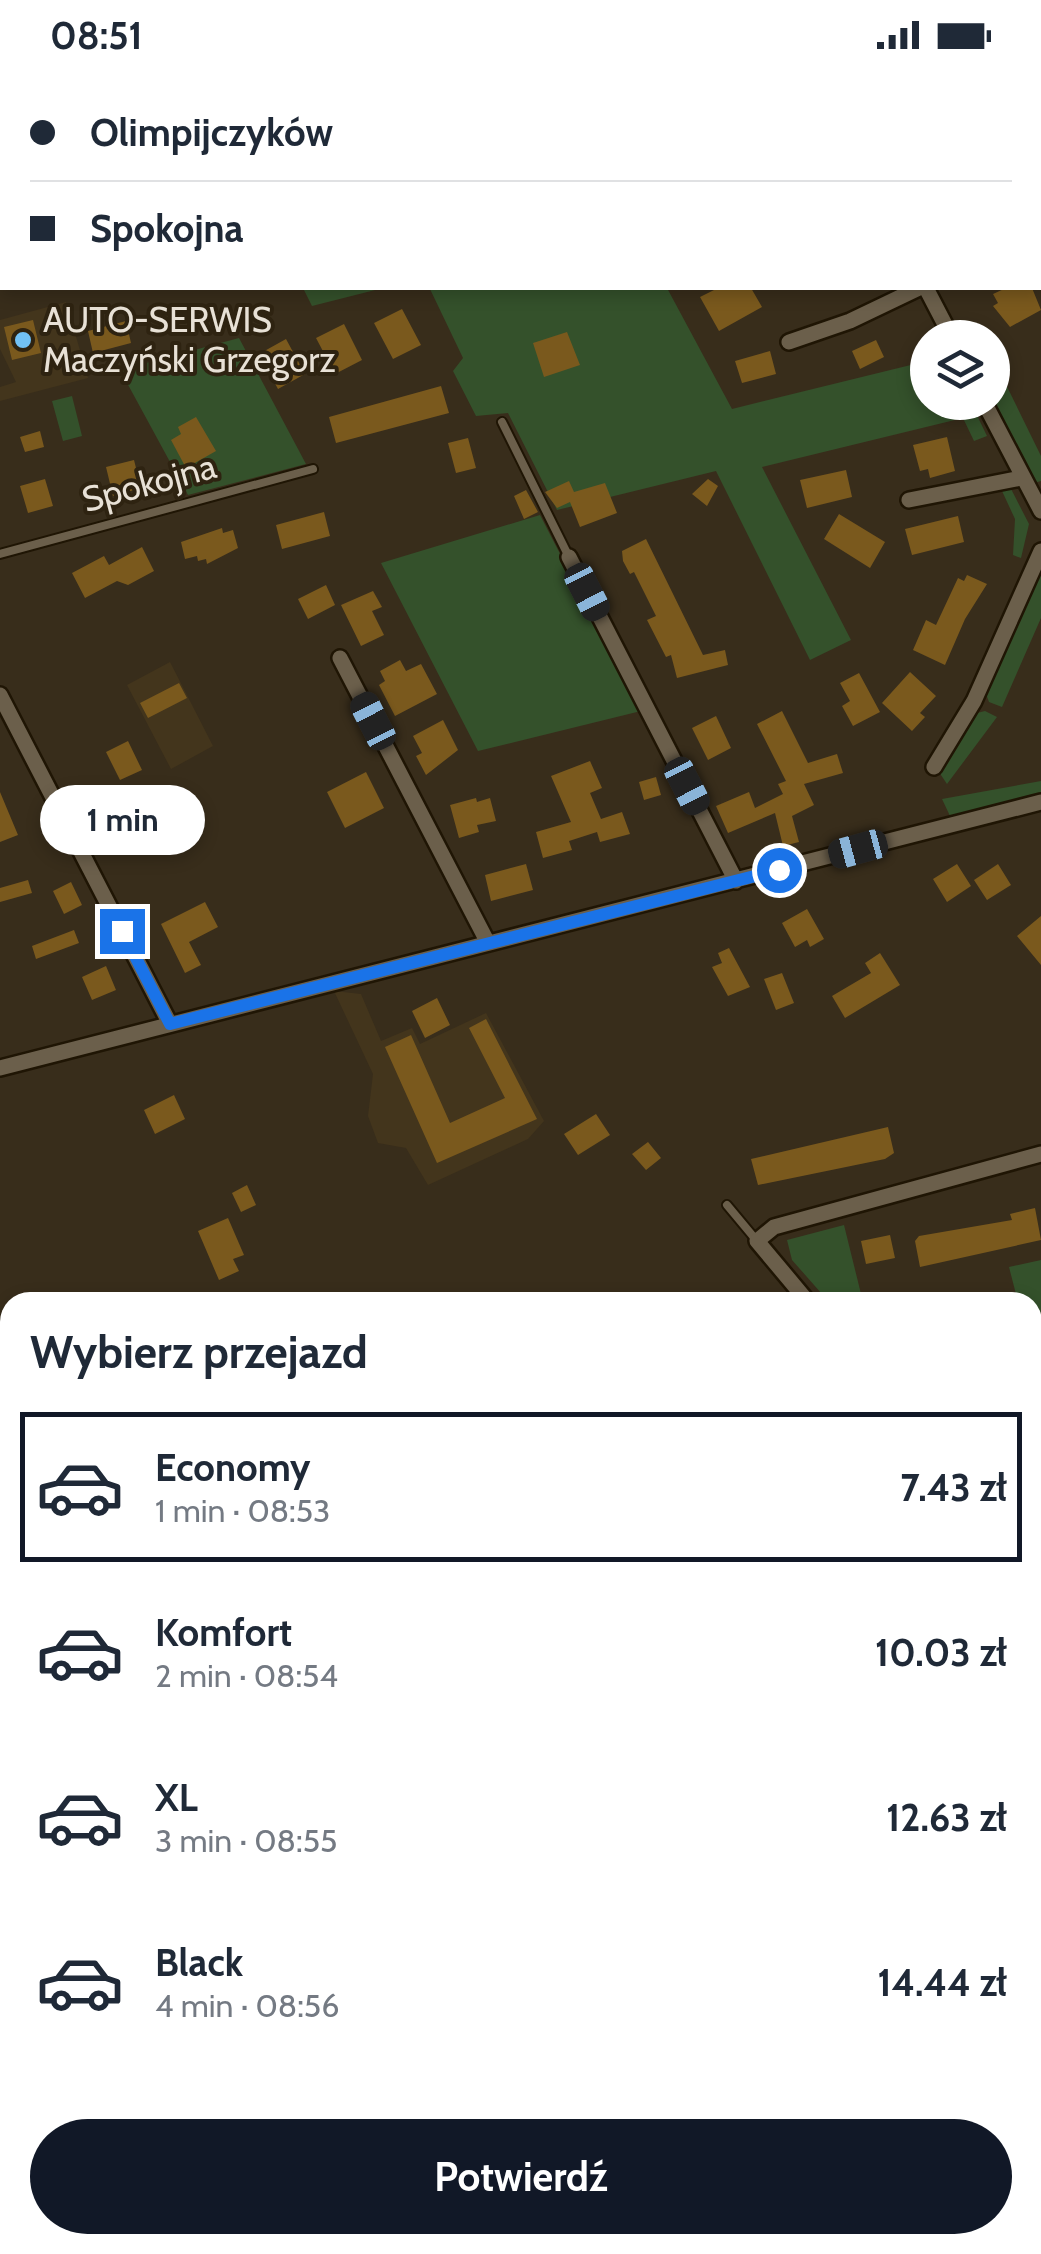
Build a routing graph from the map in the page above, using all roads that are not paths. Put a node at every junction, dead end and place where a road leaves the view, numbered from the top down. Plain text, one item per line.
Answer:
1 (918, 290) edge
2 (923, 290) edge
3 (941, 320) edge
4 (789, 342) dead end
5 (993, 420) edge
6 (502, 422) dead end
7 (313, 469) dead end
8 (1022, 478) junction
9 (909, 500) dead end
10 (1041, 510) edge
11 (1041, 551) edge
12 (0, 554) edge
13 (569, 557) joint
14 (340, 658) dead end
15 (0, 695) edge
16 (934, 767) dead end
17 (1041, 802) edge
18 (736, 881) junction
19 (488, 943) junction
20 (170, 1024) junction
21 (0, 1068) edge
22 (1041, 1154) edge
23 (727, 1205) dead end
24 (757, 1241) junction
25 (800, 1292) edge

1 - 4 street
2 - 3 street
5 - 8 street
6 - 13 lane
7 - 12 lane, Spokojna
8 - 9 street
8 - 10 street
11 - 16 street
13 - 18 street
14 - 19 street
15 - 20 street
17 - 18 street
18 - 19 street
19 - 20 street
20 - 21 street
22 - 24 street
23 - 24 lane
24 - 25 street

